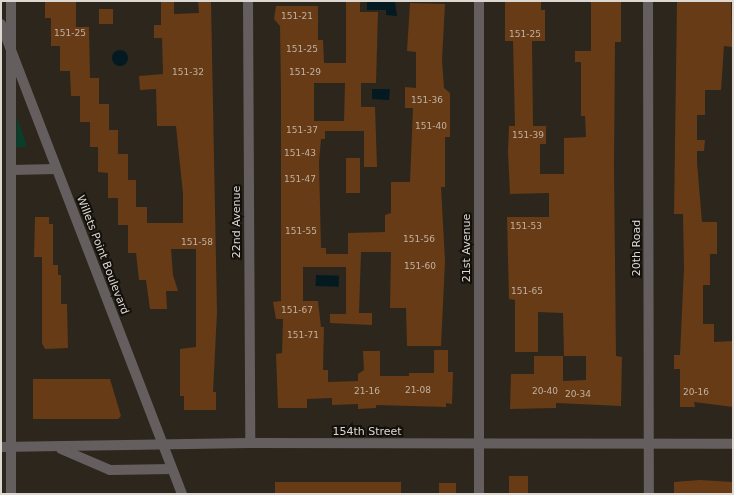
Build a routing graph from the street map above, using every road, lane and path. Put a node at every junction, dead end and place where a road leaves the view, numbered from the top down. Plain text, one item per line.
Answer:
1 (11, 1) edge
2 (248, 1) edge
3 (479, 1) edge
4 (648, 1) edge
5 (1, 24) edge
6 (11, 52) junction
7 (56, 169) junction
8 (11, 170) junction
9 (250, 443) junction
10 (649, 444) junction
11 (733, 444) edge
12 (479, 445) junction
13 (6, 447) edge
14 (56, 447) junction
15 (164, 447) junction
16 (172, 469) junction
17 (11, 494) edge
18 (182, 494) edge
19 (480, 494) edge
20 (649, 494) edge

1 - 6 street
2 - 9 street, 22nd Avenue
3 - 12 street, 21st Avenue
4 - 10 street, 20th Road
5 - 6 street, Willets Point Boulevard
6 - 7 street, Willets Point Boulevard
6 - 8 street
7 - 8 street
7 - 15 street, Willets Point Boulevard
8 - 13 street
9 - 12 street, 154th Street
9 - 15 street, 154th Street
10 - 11 street, 154th Street
10 - 12 street, 154th Street
10 - 20 street, 20th Road
12 - 19 street, 21st Avenue
13 - 14 street, 154th Street
13 - 17 street
14 - 15 street, 154th Street
14 - 16 street
15 - 16 street, Willets Point Boulevard
16 - 18 street, Willets Point Boulevard

